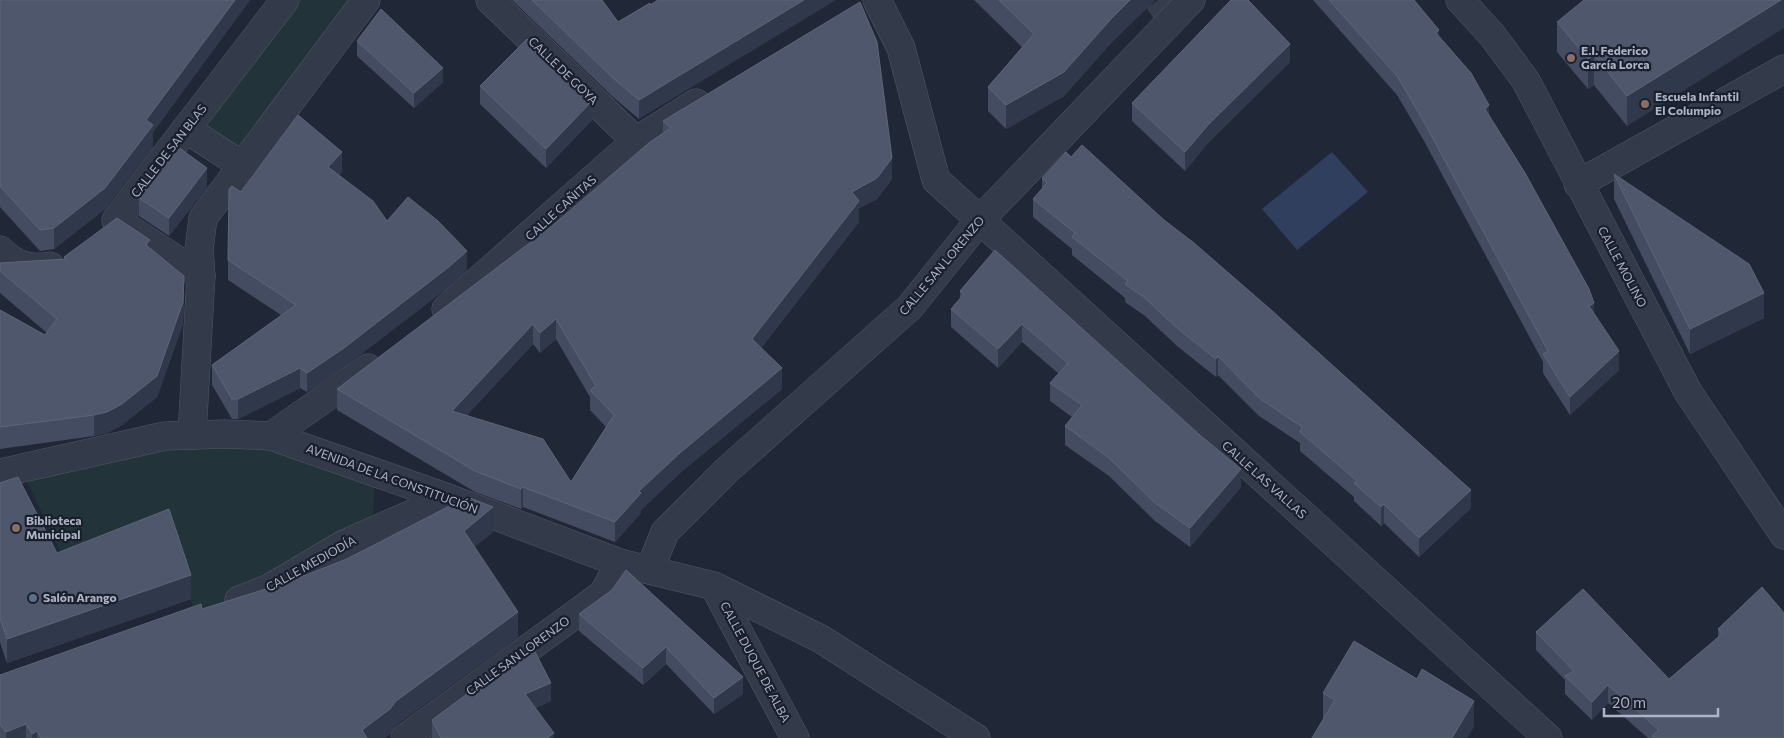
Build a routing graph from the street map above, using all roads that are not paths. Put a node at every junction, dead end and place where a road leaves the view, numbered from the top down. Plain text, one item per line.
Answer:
1 (285, 0) edge
2 (366, 0) edge
3 (490, 0) edge
4 (877, 0) edge
5 (1191, 0) edge
6 (1460, 0) edge
7 (1784, 69) edge
8 (716, 90) edge
9 (186, 129) junction
10 (636, 141) junction
11 (243, 166) junction
12 (1578, 184) junction
13 (116, 220) junction
14 (980, 221) junction
15 (95, 236) edge
16 (0, 250) edge
17 (74, 253) edge
18 (202, 276) junction
19 (430, 321) edge
20 (391, 350) edge
21 (192, 435) junction
22 (271, 436) junction
23 (0, 473) edge
24 (448, 498) junction
25 (1784, 535) edge
26 (620, 563) junction
27 (650, 570) junction
28 (714, 586) junction
29 (214, 608) edge
30 (405, 738) edge
31 (795, 738) edge
32 (976, 738) edge
33 (1548, 738) edge

1 - 9 street, CALLE DE SAN BLAS
2 - 11 street
3 - 10 street, CALLE DE GOYA
4 - 14 street, CALLE LAS VALLAS
5 - 14 street, CALLE SAN LORENZO
6 - 12 street, CALLE MOLINO
7 - 12 street
8 - 10 street, CALLE CAÑITAS
9 - 11 street
9 - 13 street, CALLE DE SAN BLAS
10 - 19 street, CALLE CAÑITAS
11 - 18 street
12 - 25 street, CALLE MOLINO
13 - 15 street, CALLE DE SAN BLAS
13 - 18 street
14 - 27 street, CALLE SAN LORENZO
14 - 33 street, CALLE LAS VALLAS
16 - 17 street
18 - 21 street
20 - 22 street
21 - 22 street, AVENIDA DE LA CONSTITUCIÓN
21 - 23 street, AVENIDA DE LA CONSTITUCIÓN
22 - 24 street, AVENIDA DE LA CONSTITUCIÓN
24 - 26 street, AVENIDA DE LA CONSTITUCIÓN
24 - 29 street, CALLE MEDIODÍA
26 - 27 street, AVENIDA DE LA CONSTITUCIÓN
26 - 30 street, CALLE SAN LORENZO
27 - 28 street, AVENIDA DE LA CONSTITUCIÓN
28 - 31 street, CALLE DUQUE DE ALBA
28 - 32 street, AVENIDA DE LA CONSTITUCIÓN

